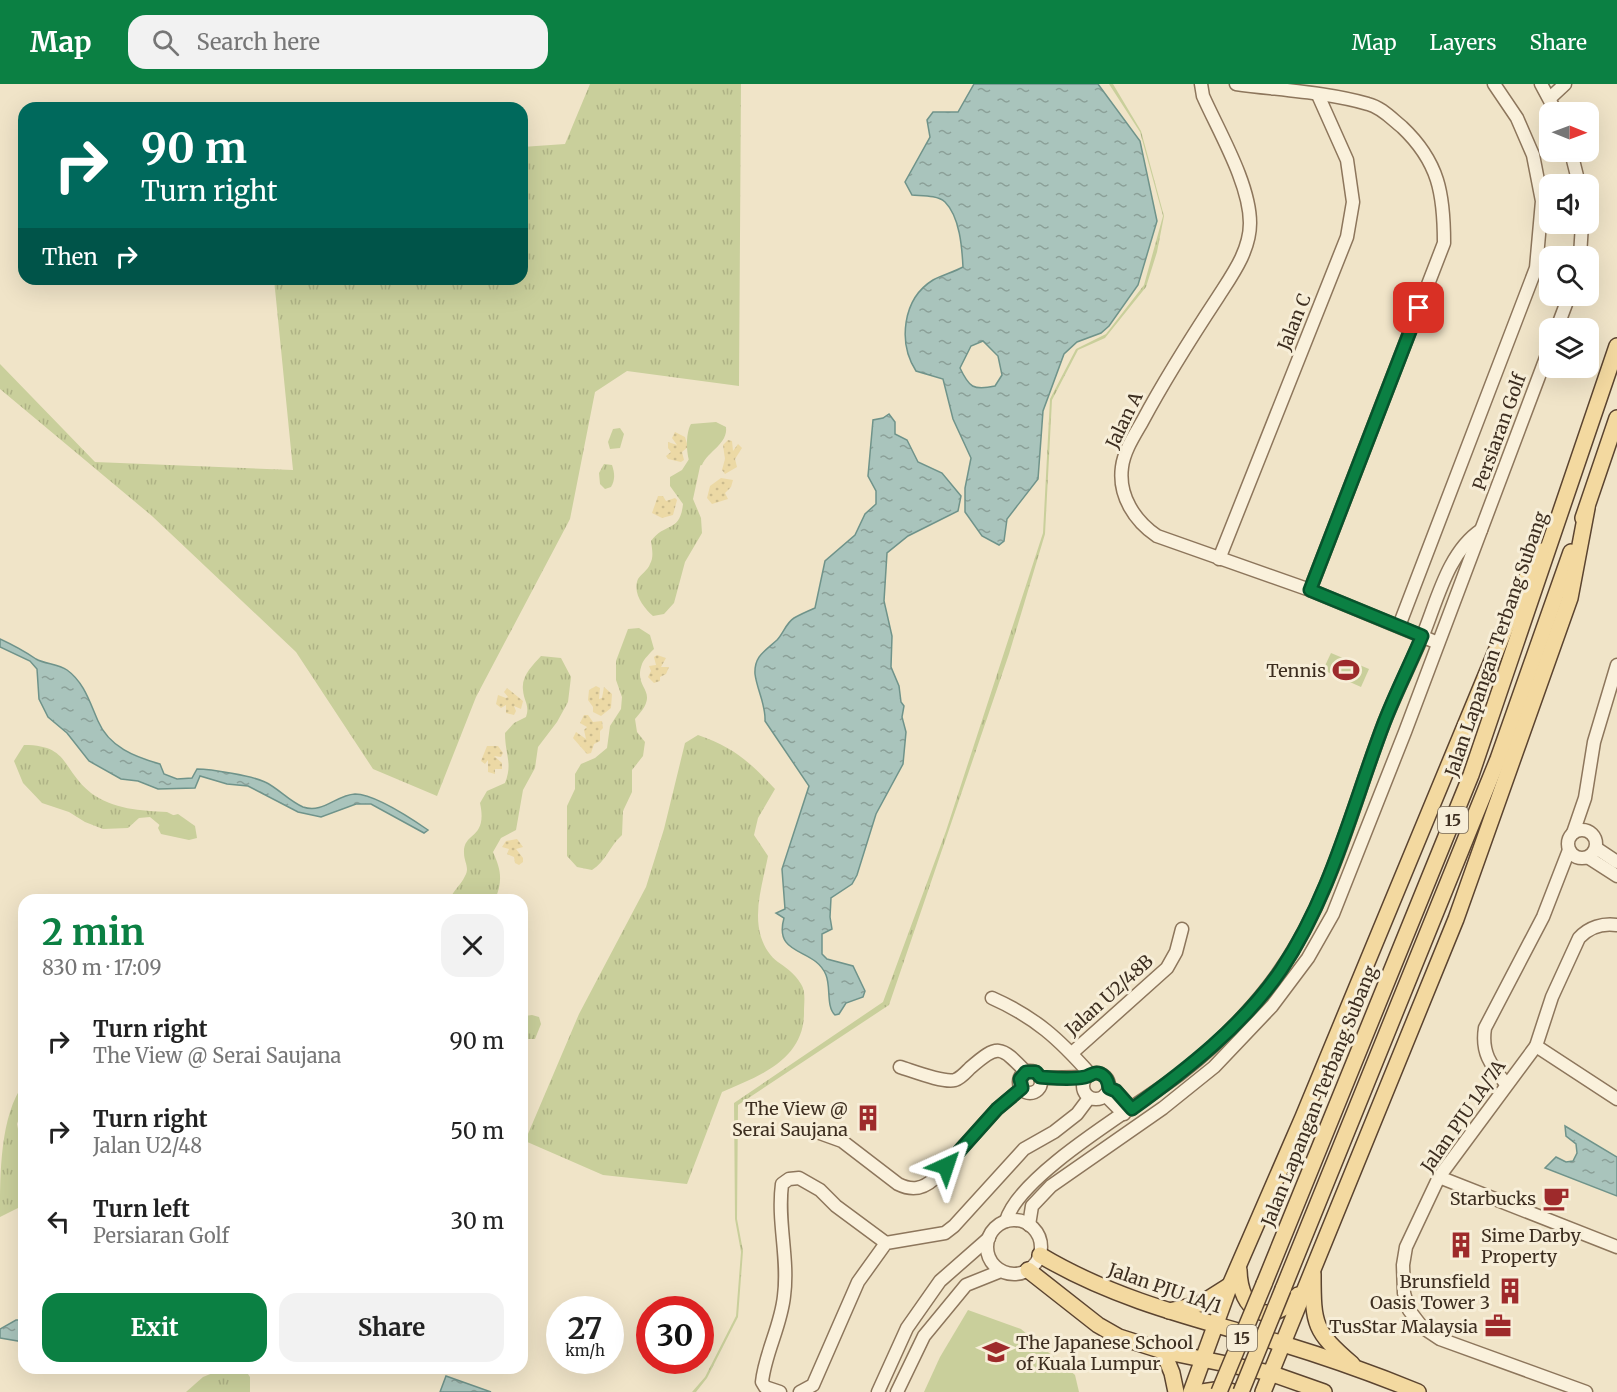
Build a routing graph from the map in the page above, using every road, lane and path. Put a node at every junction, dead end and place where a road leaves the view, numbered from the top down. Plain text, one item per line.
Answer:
1 (1202, 84) edge
2 (1236, 84) edge
3 (1494, 84) edge
4 (1541, 84) edge
5 (1565, 84) edge
6 (1318, 95) junction
7 (1550, 98) junction
8 (1552, 102) edge
9 (1617, 346) edge
10 (1539, 377) edge
11 (1617, 418) edge
12 (1566, 503) junction
13 (1587, 508) junction
14 (1482, 530) junction
15 (1220, 559) junction
16 (1310, 590) junction
17 (1399, 626) junction
18 (1422, 636) junction
19 (1438, 643) junction
20 (1617, 665) edge
21 (1585, 798) junction
22 (1591, 832) junction
23 (1573, 833) junction
24 (1569, 849) junction
25 (1593, 853) junction
26 (1617, 862) edge
27 (1617, 876) edge
28 (1617, 925) edge
29 (1182, 929) dead end
30 (992, 998) dead end
31 (1256, 1000) junction
32 (1272, 1006) junction
33 (1536, 1046) junction
34 (1072, 1053) junction
35 (900, 1067) dead end
36 (1026, 1072) junction
37 (1086, 1079) junction
38 (1040, 1081) junction
39 (1506, 1084) junction
40 (1022, 1088) junction
41 (1107, 1092) junction
42 (1089, 1098) junction
43 (1617, 1099) edge
44 (1128, 1111) junction
45 (817, 1132) dead end
46 (1439, 1177) junction
47 (1005, 1221) junction
48 (1029, 1225) junction
49 (989, 1238) junction
50 (886, 1244) junction
51 (1617, 1247) edge
52 (1040, 1255) junction
53 (1239, 1264) junction
54 (1314, 1265) junction
55 (1028, 1270) junction
56 (1001, 1271) junction
57 (1230, 1285) junction
58 (1304, 1288) junction
59 (1166, 1312) junction
60 (1215, 1326) junction
61 (1281, 1344) junction
62 (1162, 1351) junction
63 (1203, 1360) junction
64 (1360, 1371) junction
65 (1270, 1374) junction
66 (780, 1392) edge
67 (800, 1392) edge
68 (878, 1392) edge
69 (897, 1392) edge
70 (1176, 1392) edge
71 (1191, 1392) edge
72 (1202, 1392) edge
73 (1219, 1392) edge
74 (1233, 1392) edge
75 (1241, 1392) edge
76 (1263, 1392) edge
77 (1324, 1392) edge
78 (1418, 1392) edge
79 (1586, 1392) edge

1 - 15 street, Jalan A
2 - 6 street
3 - 17 street
4 - 7 street
5 - 7 street
6 - 15 street, Jalan C
6 - 16 street
7 - 8 street
9 - 12 main road, Jalan Lapangan Terbang Subang / 15
10 - 14 street, Persiaran Golf
11 - 13 main road, Jalan Lapangan Terbang Subang / 15
12 - 53 main road
12 - 73 main road, Jalan Lapangan Terbang Subang / 15, bridge
13 - 54 main road
13 - 75 main road, Jalan Lapangan Terbang Subang / 15, bridge
14 - 18 street, Persiaran Golf
14 - 19 street, Persiaran Golf
15 - 16 street, Jalan A
16 - 17 street, Jalan A
17 - 18 street, Jalan A
18 - 19 street, Jalan A
18 - 31 street, Persiaran Golf
19 - 32 street, Persiaran Golf
20 - 21 street
21 - 22 street
21 - 23 street
22 - 23 street
22 - 25 street
23 - 24 street
24 - 25 street
24 - 39 street
25 - 26 street
25 - 27 street
28 - 33 street, Jalan PJU 1A/7A
29 - 34 street, Jalan U2/48B
30 - 34 street
31 - 32 street
31 - 44 street, Persiaran Golf
32 - 48 street, Persiaran Golf
33 - 39 street, Jalan PJU 1A/7A
33 - 43 street
34 - 37 street
35 - 36 street
36 - 38 street
36 - 40 street
37 - 38 street
37 - 41 street
37 - 42 street
38 - 40 street
39 - 46 street, Jalan PJU 1A/7A
40 - 45 street
41 - 42 street
41 - 44 street
42 - 50 street
44 - 47 street, Persiaran Golf
46 - 51 street
46 - 79 street, Jalan PJU 1A/7A
47 - 48 street
47 - 49 street
48 - 52 street
49 - 56 street
49 - 68 street
50 - 66 street
50 - 67 street
52 - 55 street
52 - 59 main road, Jalan PJU 1A/1
53 - 57 main road
53 - 58 main road
54 - 58 main road
54 - 64 main road
55 - 56 street
55 - 62 main road
56 - 69 street
57 - 59 main road
57 - 60 main road
58 - 61 main road
59 - 60 main road, Jalan PJU 1A/1
60 - 61 main road, Jalan PJU 1A/1
60 - 63 main road
61 - 64 main road, Jalan PJU 1A/1
61 - 65 main road
62 - 63 main road
62 - 70 main road
63 - 65 main road
63 - 71 main road
64 - 78 main road, Jalan PJU 1A/1
65 - 76 main road
65 - 77 main road
72 - 74 main road

